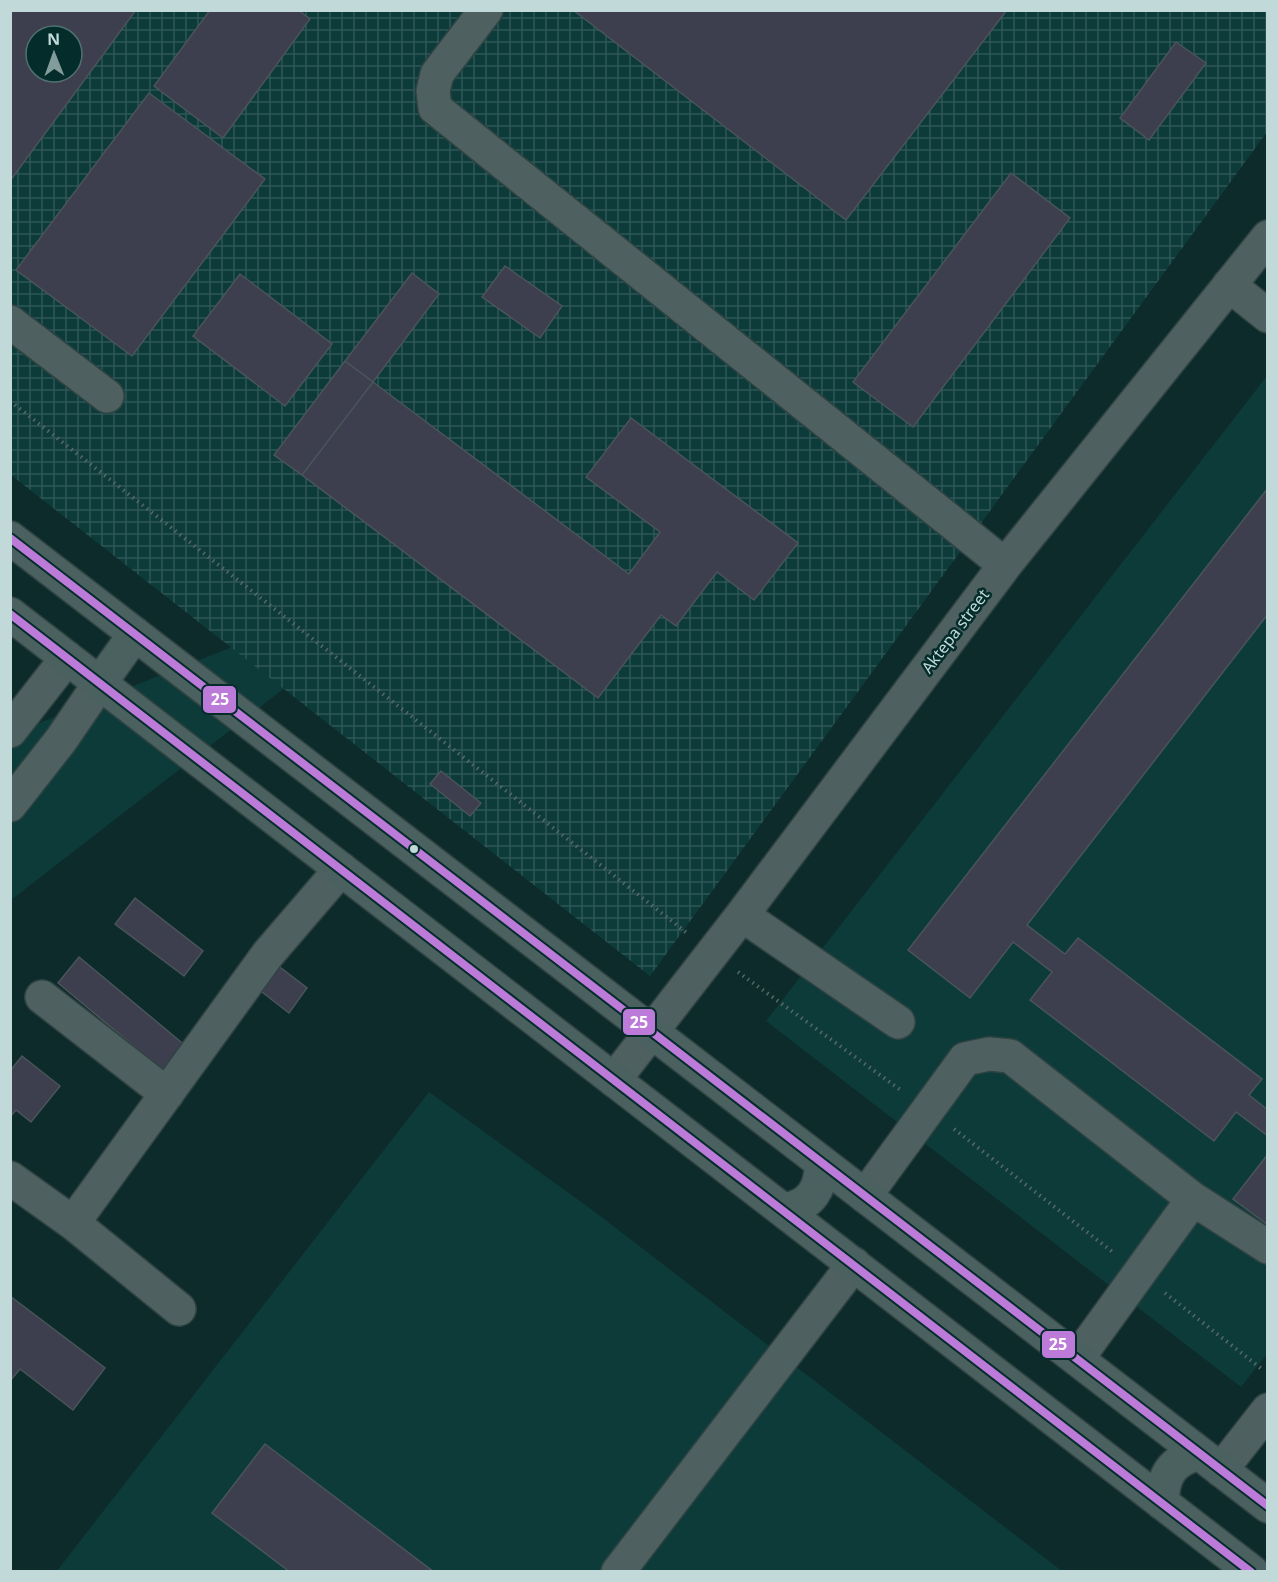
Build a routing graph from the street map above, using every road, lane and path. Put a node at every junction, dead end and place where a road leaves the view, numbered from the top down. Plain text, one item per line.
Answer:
1 (486, 10) edge
2 (1268, 237) edge
3 (1229, 285) junction
4 (1268, 316) edge
5 (10, 322) edge
6 (107, 396) dead end
7 (10, 401) edge
8 (10, 538) edge
9 (1005, 565) junction
10 (10, 614) edge
11 (135, 634) junction
12 (67, 658) junction
13 (100, 683) junction
14 (10, 732) edge
15 (10, 805) edge
16 (341, 869) junction
17 (742, 915) junction
18 (712, 953) junction
19 (42, 997) dead end
20 (898, 1022) dead end
21 (652, 1032) junction
22 (614, 1080) junction
23 (166, 1094) junction
24 (928, 1110) junction
25 (821, 1162) junction
26 (10, 1178) edge
27 (865, 1196) junction
28 (1193, 1199) junction
29 (784, 1210) junction
30 (73, 1223) junction
31 (1268, 1247) edge
32 (854, 1264) junction
33 (1139, 1273) junction
34 (179, 1309) dead end
35 (1077, 1359) junction
36 (1263, 1370) dead end
37 (1268, 1410) edge
38 (1210, 1462) junction
39 (1162, 1503) junction
40 (1268, 1506) edge
41 (618, 1572) edge
42 (1252, 1572) edge

1 - 9 street
2 - 3 street, Aktepa street
3 - 4 street
3 - 9 street, Aktepa street
5 - 6 street
7 - 18 path
8 - 11 main road
9 - 17 street, Aktepa street
10 - 12 main road
11 - 13 main road
11 - 21 main road
12 - 13 main road
12 - 14 street
13 - 15 street
13 - 16 main road
16 - 22 main road
16 - 23 street
17 - 18 street, Aktepa street
17 - 20 street
18 - 21 street, Aktepa street
18 - 24 path
19 - 23 street
21 - 22 street, Aktepa street
21 - 25 main road
22 - 29 main road
23 - 30 street
24 - 27 street
24 - 28 street
24 - 33 path
25 - 27 main road
25 - 29 main road
26 - 30 street
27 - 35 main road
28 - 31 street
28 - 33 street
29 - 32 main road
30 - 34 street
32 - 39 main road
32 - 41 street
33 - 35 street
33 - 36 path
35 - 38 main road
37 - 38 street
38 - 39 main road
38 - 40 main road
39 - 42 main road

